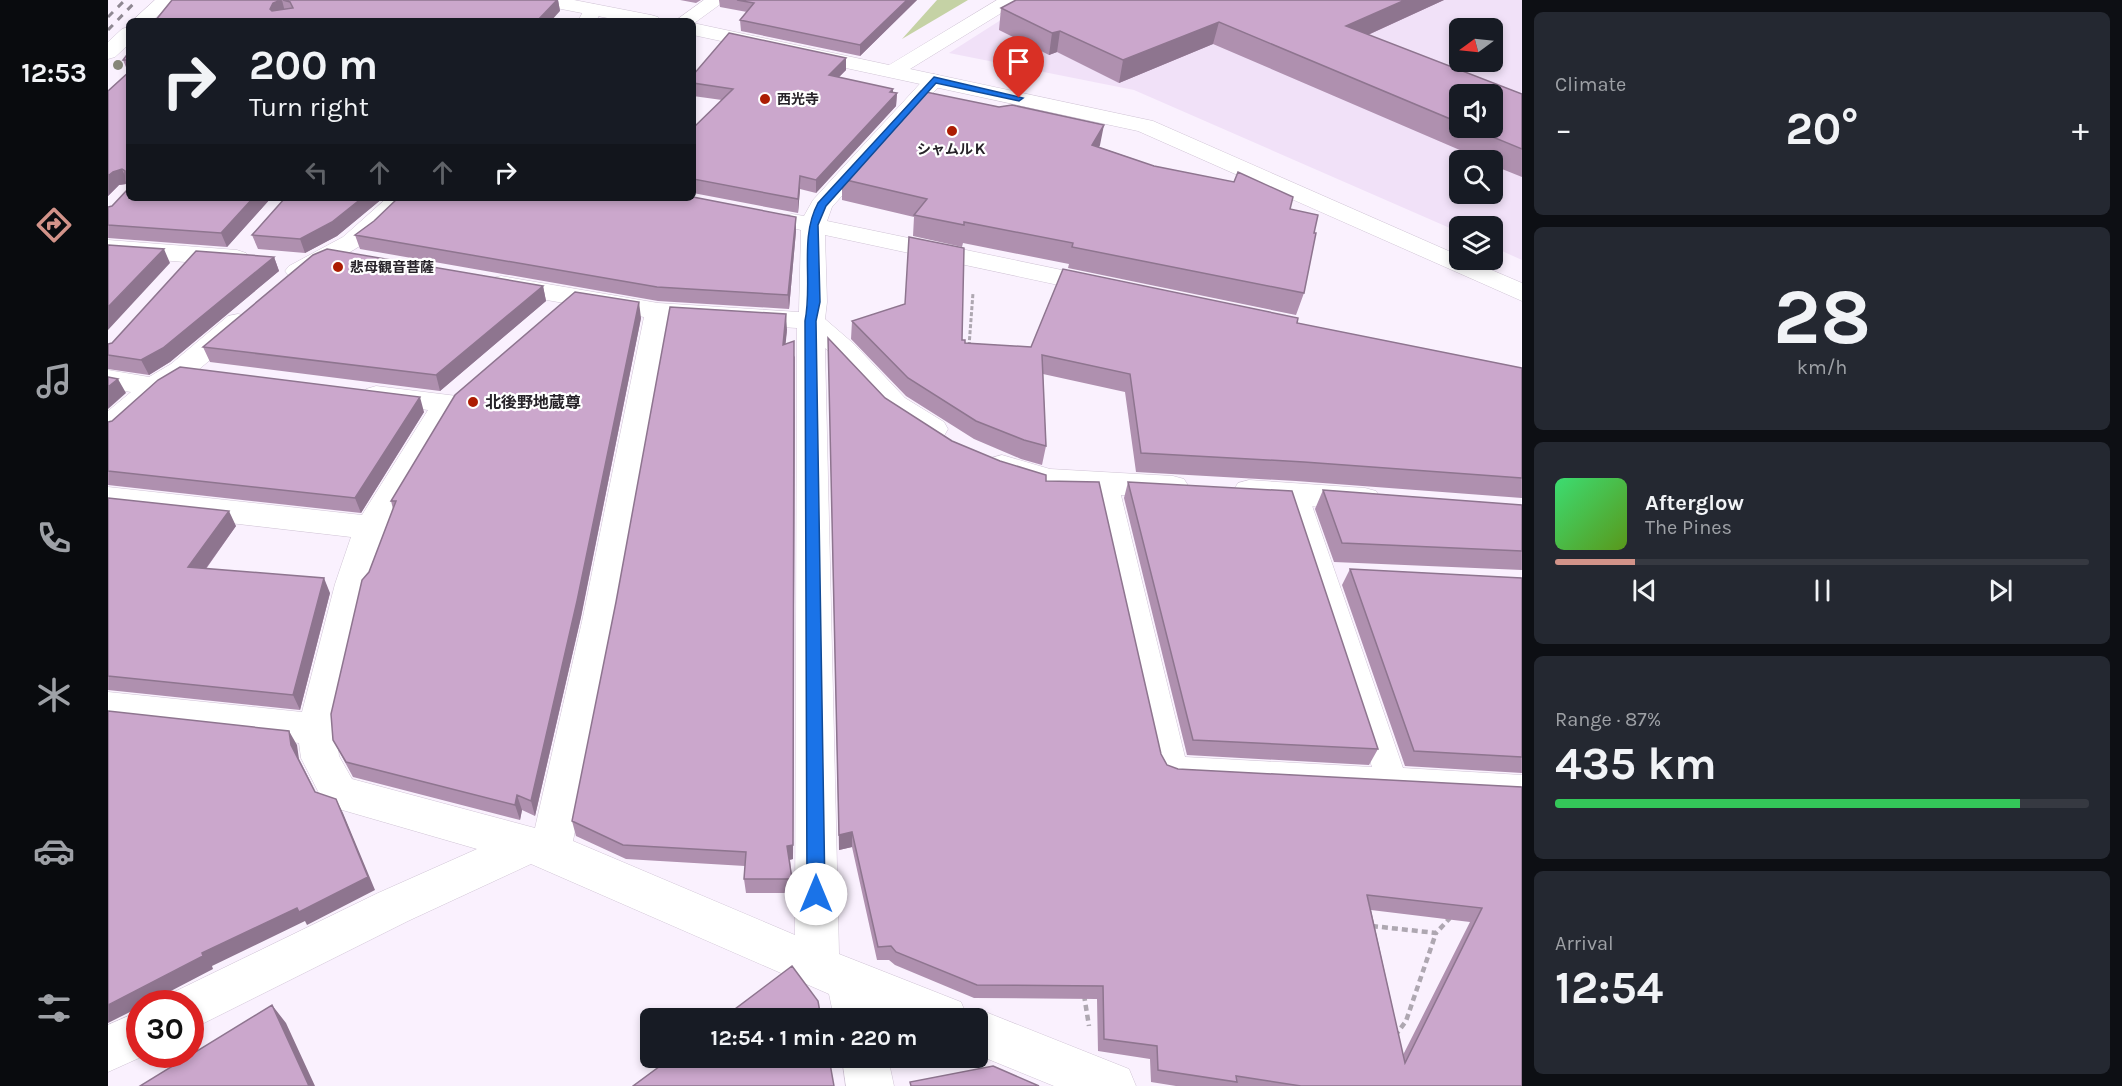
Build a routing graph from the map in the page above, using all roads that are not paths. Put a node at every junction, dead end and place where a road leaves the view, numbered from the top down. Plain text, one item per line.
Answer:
1 (166, 0) edge
2 (546, 0) edge
3 (717, 0) edge
4 (1010, 0) edge
5 (590, 16) edge
6 (146, 17) edge
7 (614, 18) edge
8 (689, 18) edge
9 (696, 30) edge
10 (126, 36) edge
11 (108, 52) edge
12 (893, 70) junction
13 (934, 80) junction
14 (398, 201) edge
15 (766, 216) edge
16 (813, 225) junction
17 (108, 248) edge
18 (333, 254) junction
19 (195, 255) junction
20 (367, 260) edge
21 (480, 280) edge
22 (171, 281) edge
23 (1126, 291) edge
24 (1522, 293) edge
25 (570, 297) junction
26 (253, 309) edge
27 (658, 311) junction
28 (544, 320) edge
29 (811, 321) junction
30 (181, 370) junction
31 (216, 375) edge
32 (108, 379) edge
33 (154, 387) junction
34 (343, 390) edge
35 (108, 427) edge
36 (952, 441) edge
37 (981, 456) edge
38 (1106, 483) junction
39 (1296, 494) junction
40 (108, 498) edge
41 (1391, 501) edge
42 (371, 528) junction
43 (108, 707) edge
44 (316, 729) junction
45 (1392, 780) junction
46 (1522, 788) edge
47 (540, 848) junction
48 (841, 987) edge
49 (204, 1001) edge
50 (911, 1008) edge
51 (988, 1036) edge
52 (126, 1041) edge
53 (108, 1049) edge
54 (867, 1068) edge
55 (1104, 1083) edge
56 (870, 1086) edge

1 - 6 street
2 - 5 street
3 - 8 street
4 - 12 street
5 - 7 street
9 - 12 street
10 - 11 street
12 - 13 street
13 - 16 street
13 - 24 street
14 - 18 street
15 - 16 street
16 - 23 street
16 - 29 street
17 - 19 street
18 - 19 street
18 - 20 street
19 - 22 street
21 - 25 street
25 - 27 street
25 - 28 street
26 - 30 street
27 - 29 street
27 - 47 street
29 - 36 street
29 - 48 street
30 - 31 street
30 - 33 street
32 - 33 street
33 - 35 street
34 - 42 street
37 - 38 street
38 - 39 street
38 - 45 lane
39 - 41 street
39 - 45 lane
40 - 42 street
42 - 44 street
43 - 44 street
44 - 47 street
45 - 46 lane
47 - 48 street
47 - 49 street
48 - 50 street
51 - 55 street
52 - 53 street
54 - 56 street

